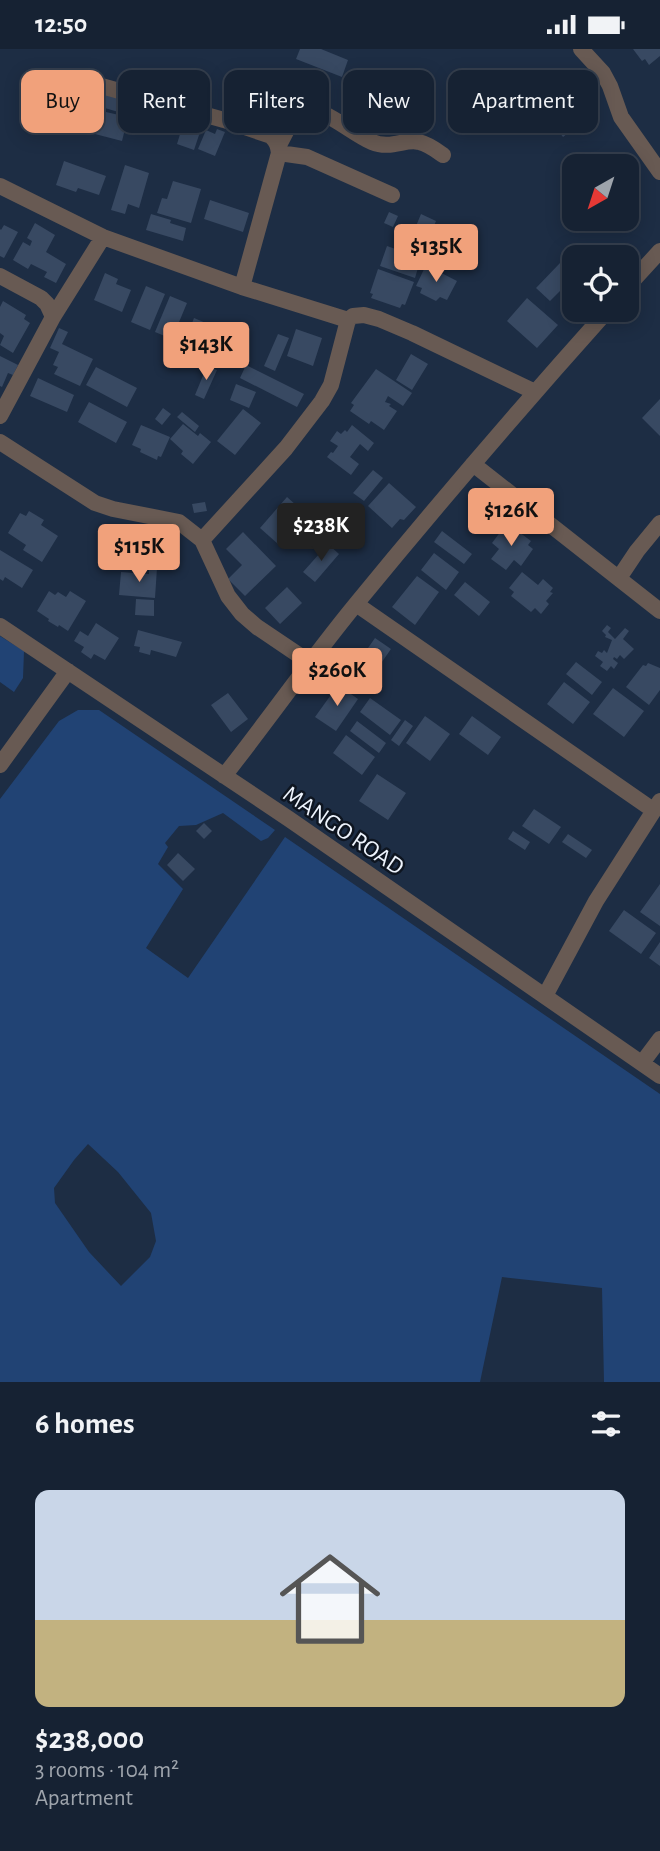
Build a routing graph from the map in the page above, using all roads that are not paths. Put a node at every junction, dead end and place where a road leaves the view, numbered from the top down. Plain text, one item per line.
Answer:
1 (582, 49) edge
2 (104, 87) edge
3 (279, 150) junction
4 (443, 155) dead end
5 (660, 173) edge
6 (0, 186) edge
7 (392, 195) dead end
8 (103, 237) junction
9 (658, 257) edge
10 (639, 275) edge
11 (0, 277) edge
12 (242, 287) junction
13 (53, 317) junction
14 (348, 320) junction
15 (597, 322) edge
16 (535, 392) junction
17 (0, 415) edge
18 (0, 442) edge
19 (473, 464) junction
20 (660, 523) edge
21 (202, 540) junction
22 (619, 577) junction
23 (356, 604) junction
24 (660, 611) edge
25 (0, 626) edge
26 (309, 662) junction
27 (68, 671) junction
28 (0, 765) edge
29 (224, 776) junction
30 (657, 806) edge
31 (545, 996) junction
32 (660, 1039) edge
33 (642, 1063) junction
34 (660, 1076) edge

1 - 5 street
2 - 3 street
3 - 4 street
3 - 7 street
3 - 12 street
6 - 8 street
8 - 12 street
8 - 13 street
9 - 10 street
11 - 13 street
12 - 14 street
13 - 17 street
14 - 16 street
14 - 21 street
15 - 16 street
16 - 19 street
18 - 21 street
19 - 22 street
19 - 23 street
20 - 22 street
21 - 26 street
22 - 24 street
23 - 26 street
23 - 30 street
25 - 27 street, MANGO ROAD
26 - 29 street
27 - 28 street
27 - 29 street, MANGO ROAD
29 - 31 street, MANGO ROAD
30 - 31 street
31 - 33 street, MANGO ROAD
32 - 33 street
33 - 34 street, MANGO ROAD

